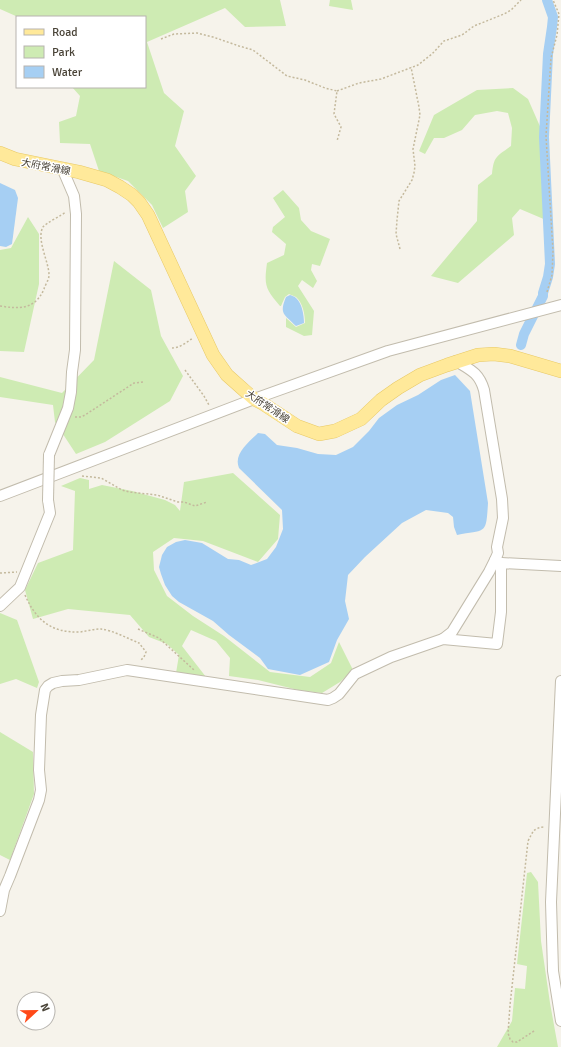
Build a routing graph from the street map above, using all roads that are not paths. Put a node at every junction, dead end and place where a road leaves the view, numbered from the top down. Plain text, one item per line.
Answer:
1 (0, 153) edge
2 (62, 168) junction
3 (561, 305) edge
4 (456, 362) junction
5 (561, 372) edge
6 (254, 399) junction
7 (0, 496) edge
8 (498, 562) junction
9 (561, 566) edge
10 (0, 606) edge
11 (443, 639) junction
12 (561, 681) edge
13 (2, 889) edge
14 (0, 911) edge
15 (561, 1021) edge

1 - 2 main road, 大府常滑線
2 - 6 main road, 大府常滑線
2 - 10 street, bridge
3 - 6 street
4 - 5 main road, 大府常滑線
4 - 6 main road, 大府常滑線
4 - 8 street
6 - 7 street
8 - 9 street
8 - 11 street
8 - 11 street
11 - 13 street
12 - 15 street
13 - 14 street

